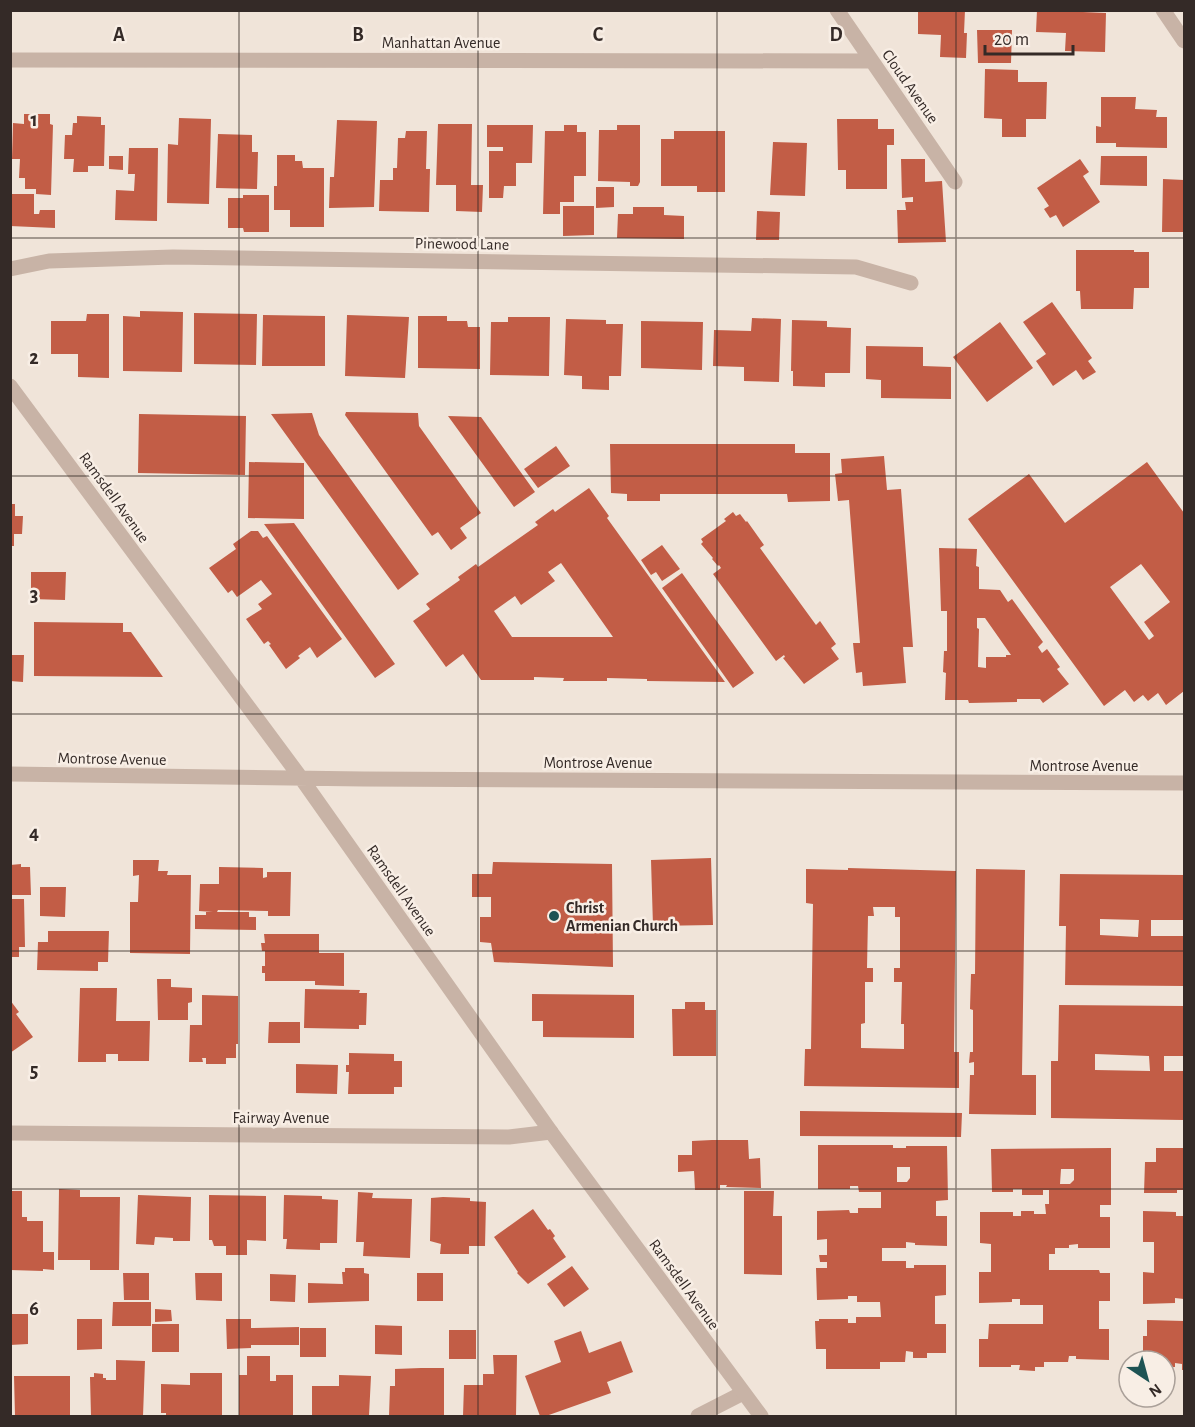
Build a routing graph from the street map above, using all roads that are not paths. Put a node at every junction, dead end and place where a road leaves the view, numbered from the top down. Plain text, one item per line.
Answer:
1 (837, 10) edge
2 (1163, 10) edge
3 (1185, 41) edge
4 (10, 60) edge
5 (872, 61) junction
6 (955, 182) dead end
7 (10, 269) edge
8 (911, 283) dead end
9 (10, 386) edge
10 (10, 774) edge
11 (301, 778) junction
12 (1185, 783) edge
13 (551, 1131) junction
14 (10, 1133) edge
15 (743, 1393) junction
16 (698, 1416) edge
17 (761, 1416) edge

1 - 5 street, Cloud Avenue
2 - 3 street
4 - 5 street, Manhattan Avenue
5 - 6 street, Cloud Avenue
7 - 8 street, Pinewood Lane
9 - 11 street, Ramsdell Avenue
10 - 11 street, Montrose Avenue
11 - 12 street, Montrose Avenue
11 - 13 street, Ramsdell Avenue
13 - 14 street, Fairway Avenue
13 - 15 street, Ramsdell Avenue
15 - 16 street
15 - 17 street, Ramsdell Avenue

